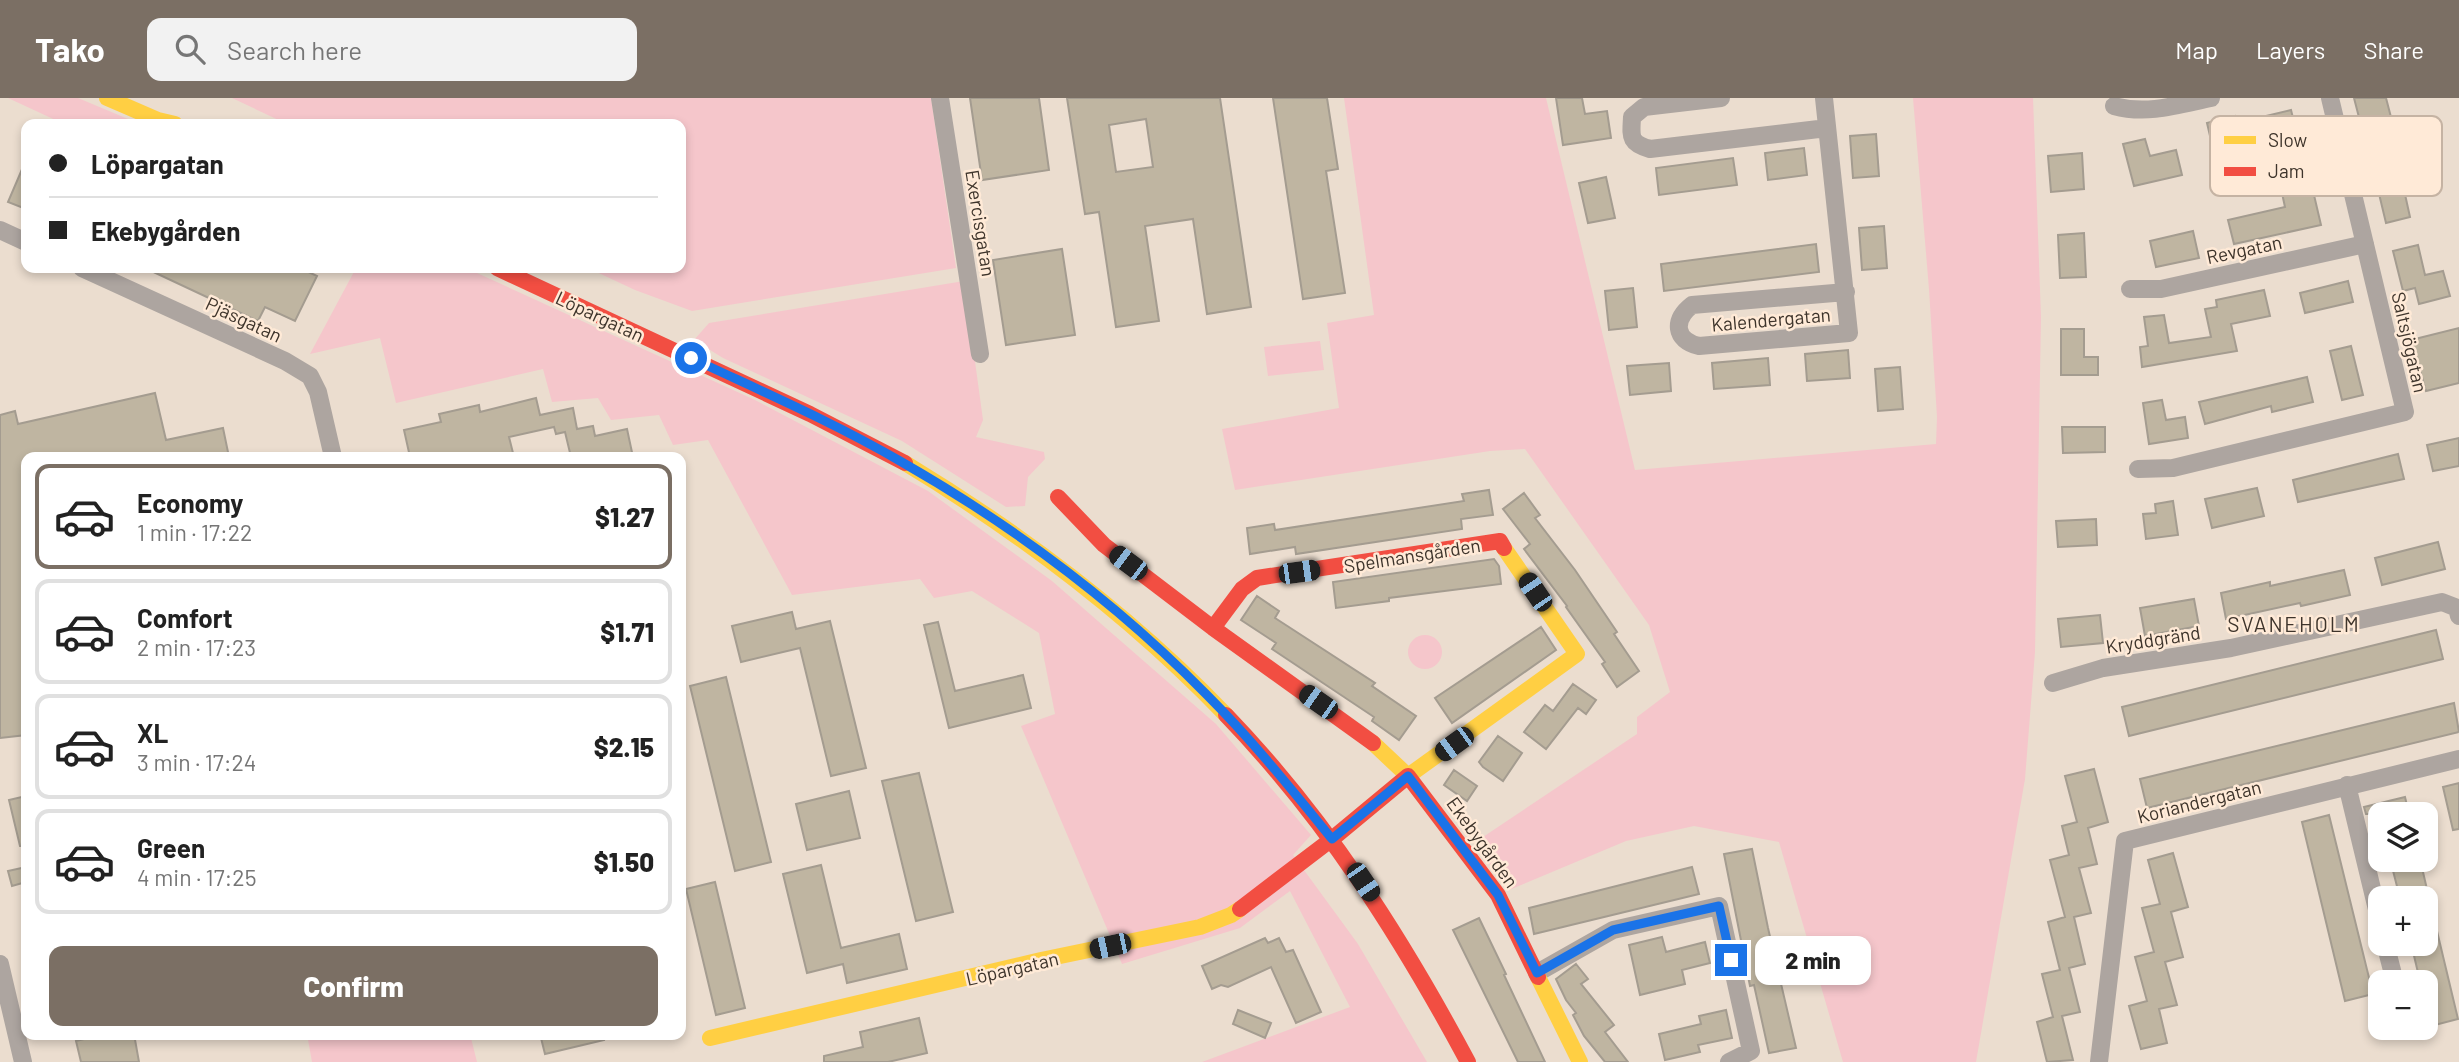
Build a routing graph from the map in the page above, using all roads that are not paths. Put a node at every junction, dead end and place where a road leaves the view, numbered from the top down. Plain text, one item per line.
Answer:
1 (107, 98) edge
2 (148, 98) edge
3 (940, 98) edge
4 (1721, 98) edge
5 (1824, 98) edge
6 (2211, 98) edge
7 (2330, 98) edge
8 (2114, 106) dead end
9 (2334, 116) edge
10 (156, 119) edge
11 (185, 119) edge
12 (1827, 128) junction
13 (2353, 196) edge
14 (0, 230) edge
15 (21, 240) edge
16 (2365, 244) junction
17 (93, 273) edge
18 (508, 273) edge
19 (2130, 289) dead end
20 (1846, 292) junction
21 (980, 354) dead end
22 (332, 452) edge
23 (2138, 469) dead end
24 (1058, 497) dead end
25 (2459, 616) edge
26 (1213, 628) junction
27 (2053, 683) dead end
28 (2459, 759) edge
29 (1408, 776) junction
30 (2347, 785) junction
31 (1332, 839) junction
32 (2371, 886) edge
33 (0, 964) edge
34 (1537, 973) junction
35 (709, 1038) dead end
36 (23, 1062) edge
37 (1468, 1062) edge
38 (1580, 1062) edge
39 (1729, 1062) edge
40 (2099, 1062) edge

1 - 10 street
2 - 11 street
3 - 21 street, Exercisgatan
4 - 12 street
5 - 12 street, Kalendergatan
6 - 8 street
7 - 9 street, Saltsjögatan
12 - 20 street, Kalendergatan
13 - 16 street, Saltsjögatan
14 - 15 street
16 - 19 street, Revgatan
16 - 23 street, Saltsjögatan
17 - 22 street, Pjäsgatan
18 - 31 street, Löpargatan
20 - 20 street, Kalendergatan
24 - 26 street
25 - 27 street, Kryddgränd
26 - 29 street
26 - 29 street, Spelmansgården
28 - 30 street, Koriandergatan
29 - 31 street, Spelmansgården
29 - 34 street, Ekebygården
30 - 32 street
30 - 40 street, Koriandergatan
31 - 35 street, Löpargatan
31 - 37 street, Löpargatan
33 - 36 street
34 - 38 street, Ekebygården
34 - 39 street

